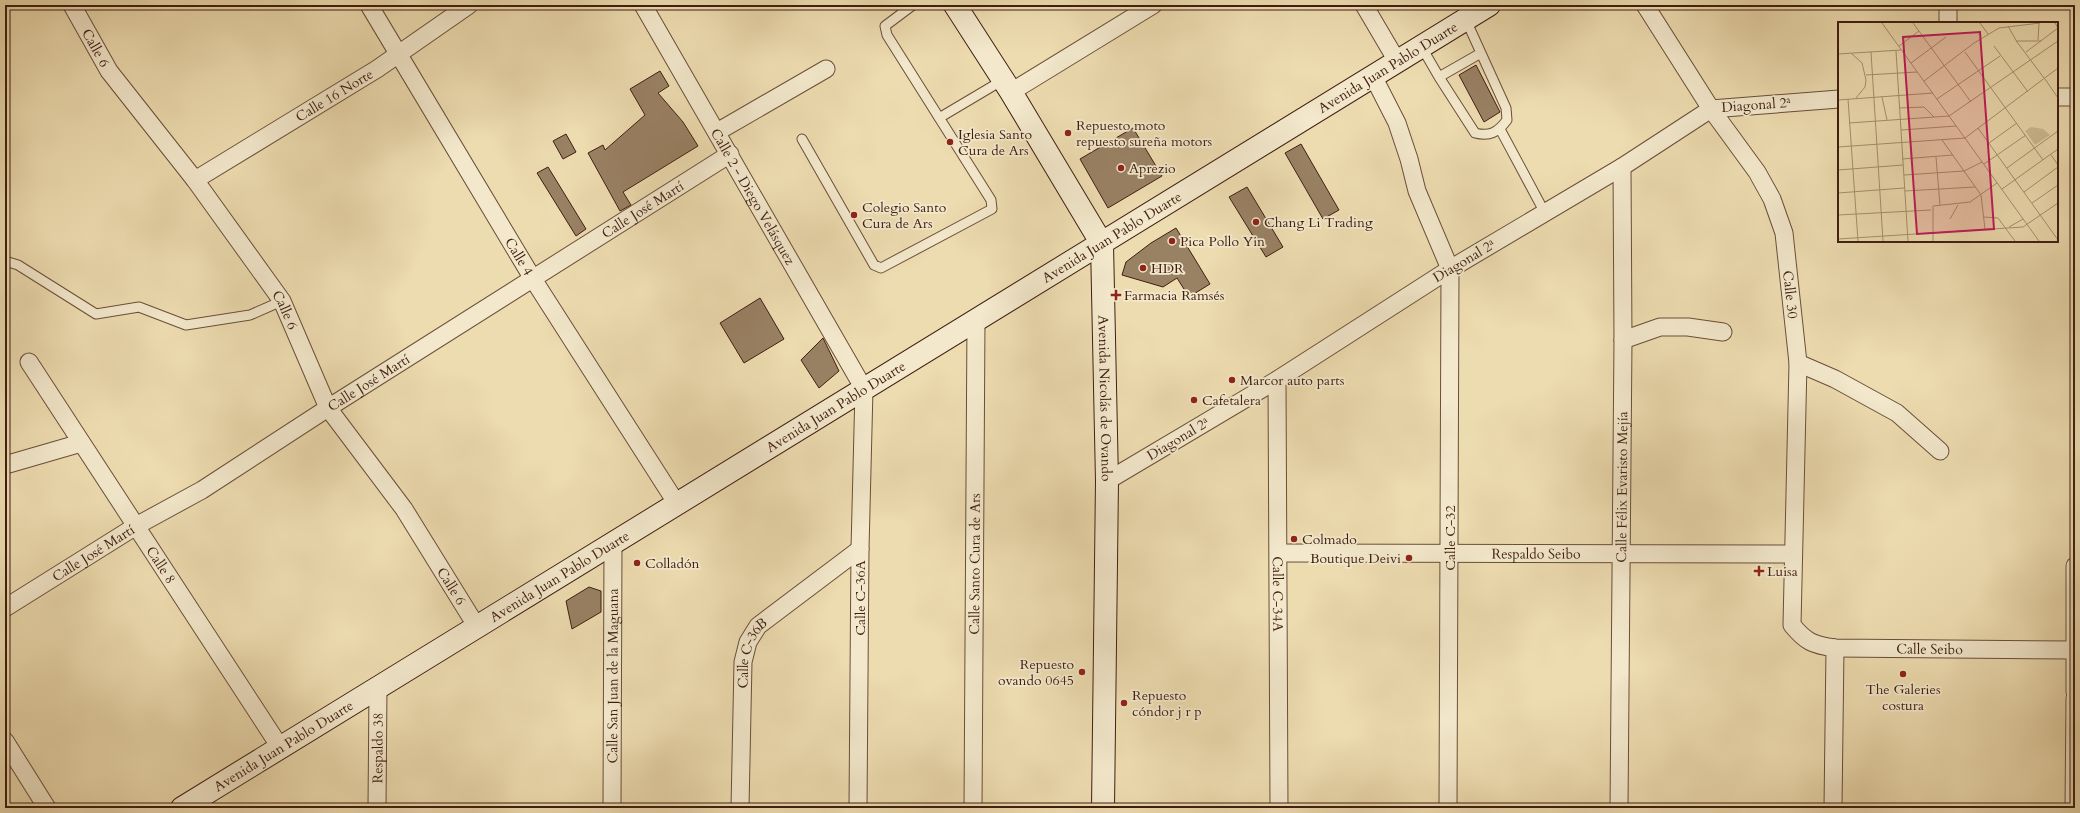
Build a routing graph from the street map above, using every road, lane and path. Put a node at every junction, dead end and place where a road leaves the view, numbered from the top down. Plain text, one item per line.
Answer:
1 (72, 5) edge
2 (369, 5) edge
3 (469, 5) edge
4 (643, 5) edge
5 (913, 5) edge
6 (955, 5) edge
7 (1153, 5) edge
8 (1364, 5) edge
9 (1489, 5) edge
10 (1645, 5) edge
11 (1948, 5) edge
12 (1466, 20) junction
13 (1948, 22) edge
14 (1422, 46) junction
15 (1481, 53) junction
16 (398, 55) junction
17 (1397, 61) junction
18 (826, 69) dead end
19 (1373, 76) junction
20 (1439, 77) junction
21 (1007, 86) junction
22 (2058, 97) edge
23 (2075, 97) edge
24 (1838, 99) edge
25 (1711, 109) junction
26 (939, 118) junction
27 (1500, 129) junction
28 (717, 132) junction
29 (802, 139) dead end
30 (730, 154) junction
31 (1622, 167) junction
32 (195, 180) junction
33 (1545, 213) junction
34 (1102, 244) junction
35 (5, 261) edge
36 (1450, 268) junction
37 (533, 279) junction
38 (282, 301) junction
39 (976, 319) junction
40 (1723, 332) dead end
41 (1623, 340) junction
42 (29, 362) dead end
43 (1798, 363) junction
44 (1277, 380) junction
45 (864, 389) junction
46 (328, 408) junction
47 (81, 442) junction
48 (1940, 451) dead end
49 (5, 464) edge
50 (1107, 481) junction
51 (677, 504) junction
52 (136, 526) junction
53 (613, 543) junction
54 (860, 549) junction
55 (1279, 553) junction
56 (1450, 553) junction
57 (1620, 553) junction
58 (1793, 554) junction
59 (2075, 566) edge
60 (5, 608) edge
61 (1792, 625) joint
62 (478, 627) junction
63 (1835, 648) junction
64 (2075, 650) edge
65 (378, 688) junction
66 (2075, 692) edge
67 (2075, 698) edge
68 (5, 741) edge
69 (280, 747) junction
70 (47, 808) edge
71 (182, 808) edge
72 (377, 808) edge
73 (612, 808) edge
74 (740, 808) edge
75 (858, 808) edge
76 (973, 808) edge
77 (1103, 808) edge
78 (1279, 808) edge
79 (1448, 808) edge
80 (1619, 808) edge
81 (1832, 808) edge
82 (2074, 808) edge

1 - 32 street, Calle 6
2 - 16 street, Calle 4
3 - 16 street, Calle 16 Norte
4 - 28 street, Calle 2 - Diego Velásquez
5 - 26 lane
6 - 21 main road, Avenida Nicolás de Ovando
7 - 21 street
8 - 17 street
9 - 12 main road, Avenida Juan Pablo Duarte
10 - 25 street, Calle 30
11 - 13 street
12 - 14 main road, Avenida Juan Pablo Duarte
12 - 15 lane
14 - 17 main road, Avenida Juan Pablo Duarte
14 - 20 lane
15 - 20 lane
15 - 27 lane
16 - 32 street, Calle 16 Norte
16 - 37 street, Calle 4
17 - 19 main road, Avenida Juan Pablo Duarte
18 - 28 street
19 - 34 main road, Avenida Juan Pablo Duarte
19 - 36 street
20 - 27 lane
21 - 26 lane
21 - 34 main road, Avenida Nicolás de Ovando
22 - 23 street
24 - 25 street, Diagonal 2ª
25 - 31 street, Diagonal 2ª
25 - 43 street, Calle 30
26 - 29 lane
27 - 33 lane
28 - 30 street, Calle 2 - Diego Velásquez
30 - 37 street, Calle José Martí
30 - 45 street, Calle 2 - Diego Velásquez
31 - 33 street, Diagonal 2ª
31 - 41 street, Calle Félix Evaristo Mejía
32 - 38 street, Calle 6
33 - 36 street, Diagonal 2ª
34 - 39 main road, Avenida Juan Pablo Duarte
34 - 50 main road, Avenida Nicolás de Ovando
35 - 38 lane
36 - 44 street, Diagonal 2ª
36 - 56 street, Calle C-32
37 - 46 street, Calle José Martí
37 - 51 street, Calle 4
38 - 46 street, Calle 6
39 - 45 main road, Avenida Juan Pablo Duarte
39 - 76 street, Calle Santo Cura de Ars
40 - 41 street
41 - 57 street, Calle Félix Evaristo Mejía
42 - 47 street, Calle 8
43 - 48 street
43 - 58 street, Calle 30
44 - 50 street, Diagonal 2ª
44 - 55 street, Calle C-34A
45 - 51 main road, Avenida Juan Pablo Duarte
45 - 54 street, Calle C-36A
46 - 52 street, Calle José Martí
46 - 62 street, Calle 6
47 - 49 street
47 - 52 street, Calle 8
50 - 77 main road, Avenida Nicolás de Ovando
51 - 53 main road, Avenida Juan Pablo Duarte
52 - 60 street, Calle José Martí
52 - 69 street, Calle 8
53 - 62 main road, Avenida Juan Pablo Duarte
53 - 73 street, Calle San Juan de la Maguana
54 - 74 street, Calle C-36B
54 - 75 street, Calle C-36A
55 - 56 street, Respaldo Seibo
55 - 78 street, Calle C-34A
56 - 57 street, Respaldo Seibo
56 - 79 street, Calle C-32
57 - 58 street, Respaldo Seibo
57 - 80 street, Calle Félix Evaristo Mejía
58 - 61 street, Calle 30
59 - 64 street
61 - 63 street, Calle Seibo
62 - 65 main road, Avenida Juan Pablo Duarte
63 - 64 street, Calle Seibo
63 - 81 street
64 - 66 street
65 - 69 main road, Avenida Juan Pablo Duarte
65 - 72 street, Respaldo 38
67 - 82 street
68 - 70 street
69 - 71 main road, Avenida Juan Pablo Duarte

